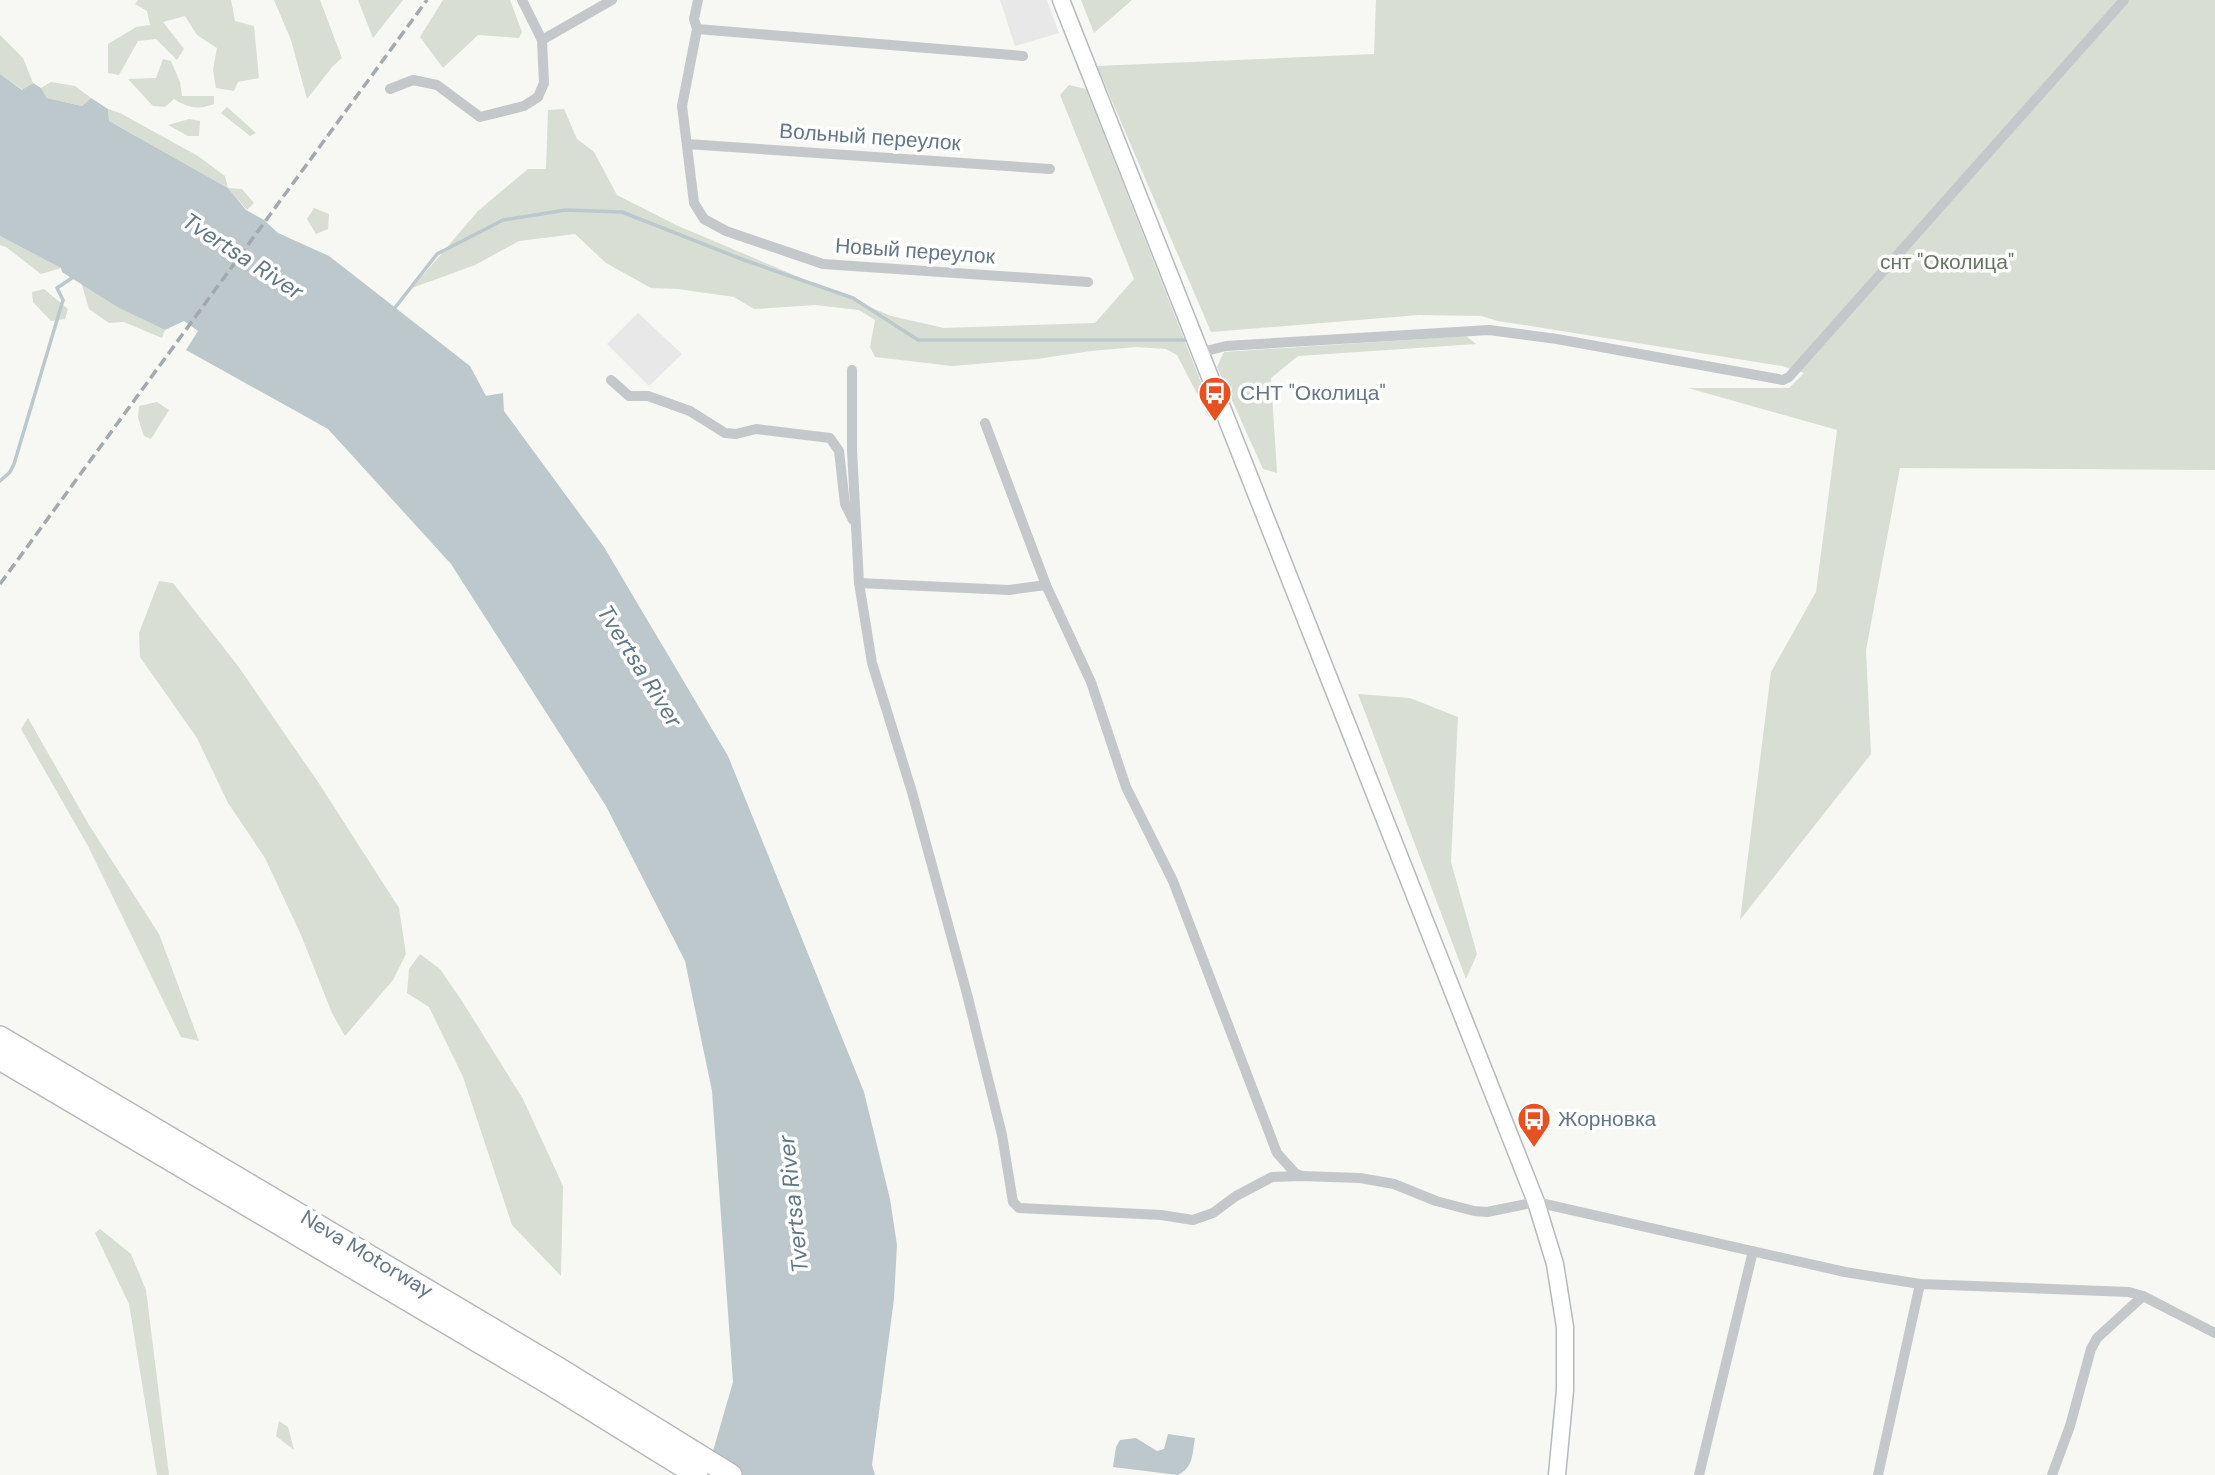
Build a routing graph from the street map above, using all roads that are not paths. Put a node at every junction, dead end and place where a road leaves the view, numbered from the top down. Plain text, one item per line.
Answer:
1 (522, 0) edge
2 (612, 0) edge
3 (698, 0) edge
4 (1061, 0) edge
5 (2124, 0) edge
6 (697, 29) junction
7 (542, 40) junction
8 (1023, 56) dead end
9 (390, 89) dead end
10 (687, 144) junction
11 (1050, 169) dead end
12 (1088, 282) dead end
13 (1202, 352) junction
14 (852, 370) dead end
15 (611, 380) dead end
16 (985, 423) dead end
17 (856, 526) junction
18 (859, 583) junction
19 (1046, 586) junction
20 (0, 1037) edge
21 (0, 1059) edge
22 (1301, 1176) junction
23 (1536, 1202) junction
24 (1753, 1251) junction
25 (1920, 1284) junction
26 (2143, 1296) junction
27 (2215, 1333) edge
28 (641, 1430) junction
29 (697, 1475) edge
30 (731, 1475) edge
31 (1557, 1475) edge
32 (1699, 1475) edge
33 (1878, 1475) edge
34 (2052, 1475) edge

1 - 7 street
2 - 7 street
3 - 6 street
4 - 13 main road
5 - 13 street
6 - 8 street
6 - 10 street
7 - 9 street
10 - 11 street, Вольный переулок
10 - 12 street, Новый переулок
13 - 23 main road
14 - 17 street
15 - 17 street
16 - 19 street
17 - 18 street
18 - 19 street
18 - 22 street
19 - 22 street
20 - 28 highway, Neva Motorway
21 - 28 highway, Neva Motorway
22 - 23 street
23 - 24 street
23 - 31 main road
24 - 25 street
24 - 32 street
25 - 26 street
25 - 33 street
26 - 27 street
26 - 34 street
28 - 29 highway, Neva Motorway
28 - 30 highway, Neva Motorway

